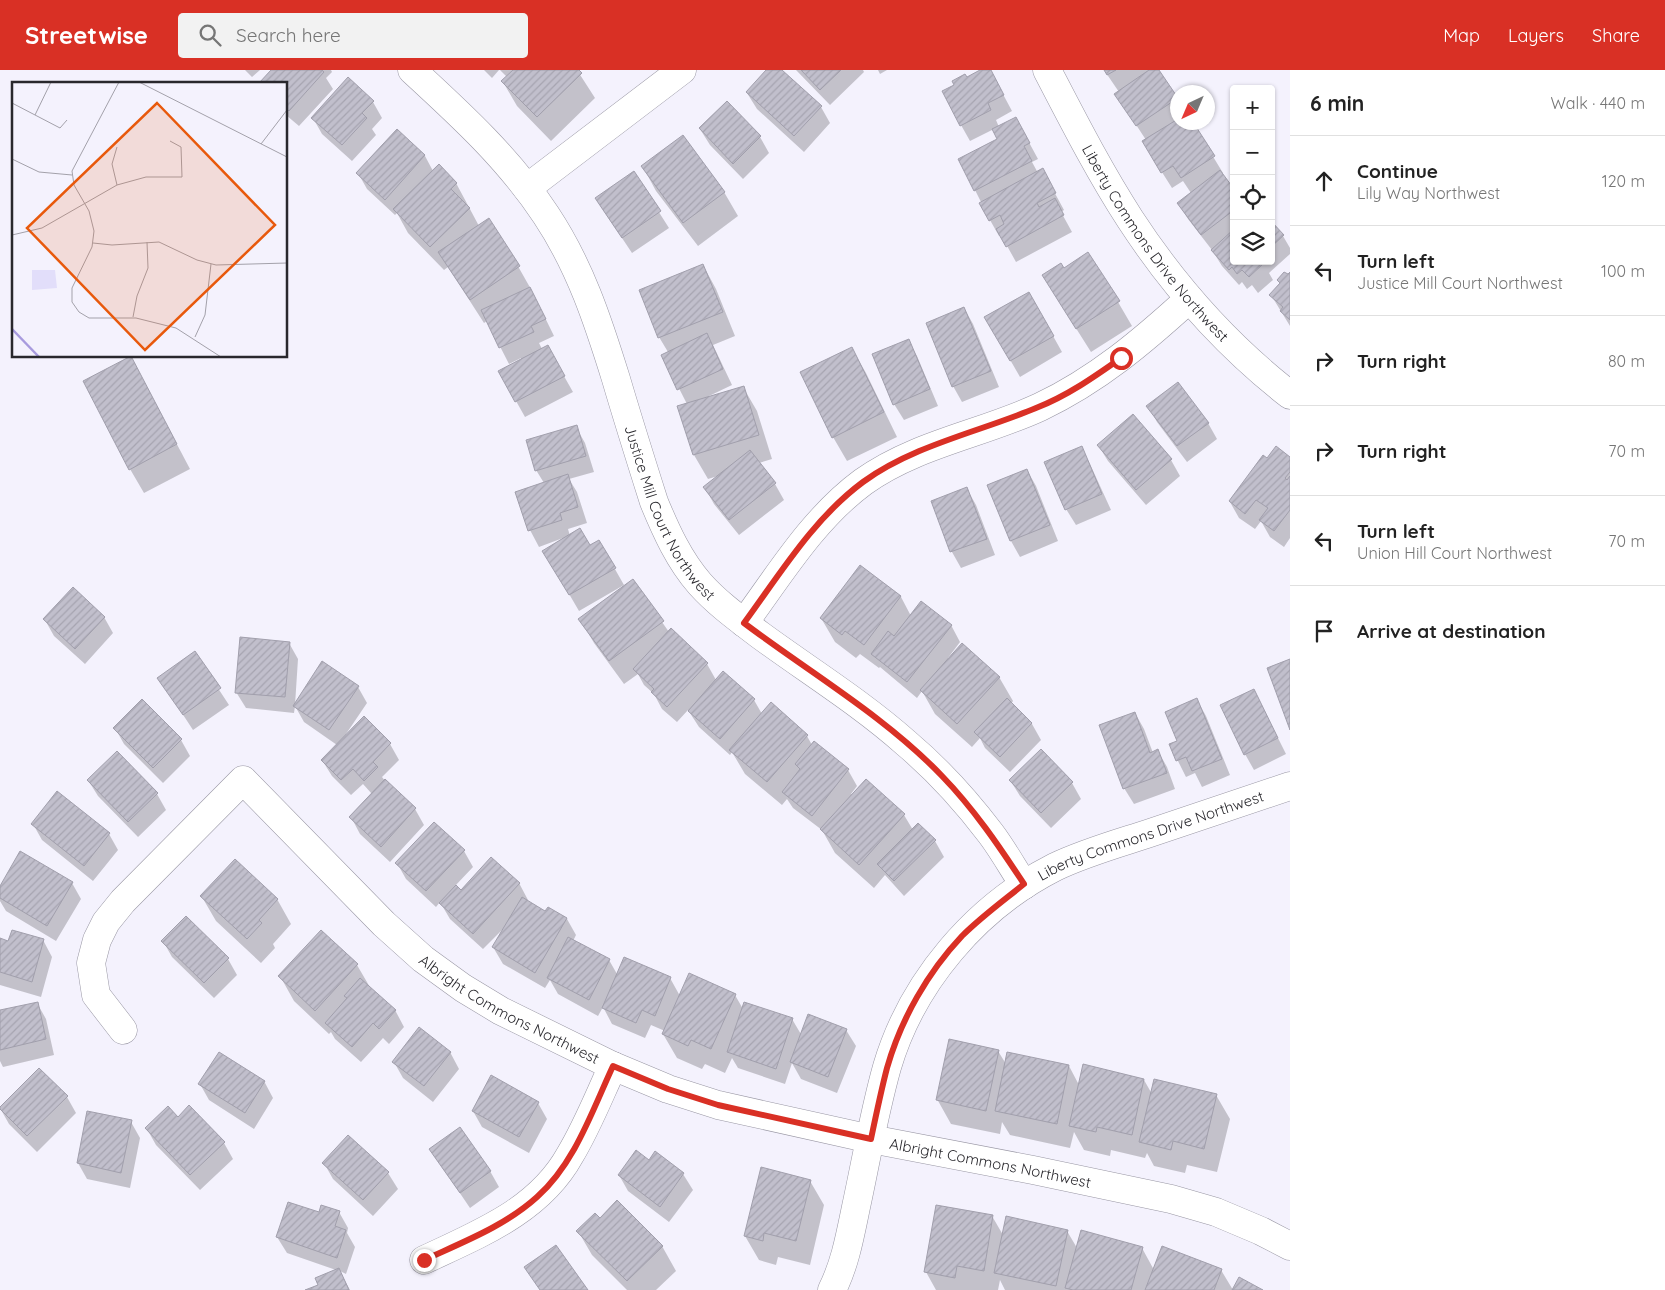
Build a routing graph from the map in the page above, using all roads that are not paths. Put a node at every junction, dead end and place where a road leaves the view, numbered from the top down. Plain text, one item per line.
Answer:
1 (412, 70) edge
2 (682, 70) edge
3 (1046, 70) edge
4 (527, 188) junction
5 (1189, 299) junction
6 (1290, 395) edge
7 (744, 623) junction
8 (1290, 786) edge
9 (1024, 884) junction
10 (122, 1030) dead end
11 (613, 1066) junction
12 (871, 1139) junction
13 (1290, 1246) edge
14 (424, 1260) dead end
15 (832, 1290) edge

1 - 4 street, Justice Mill Court Northwest
2 - 4 street
3 - 5 street, Liberty Commons Drive Northwest
4 - 7 street, Justice Mill Court Northwest
5 - 6 street, Liberty Commons Drive Northwest
5 - 7 street
7 - 9 street, Justice Mill Court Northwest
8 - 9 street, Liberty Commons Drive Northwest
9 - 12 street, Liberty Commons Drive Northwest
10 - 11 street, Albright Commons Northwest
11 - 12 street, Albright Commons Northwest
11 - 14 street
12 - 13 street, Albright Commons Northwest
12 - 15 street, Liberty Commons Drive Northwest

